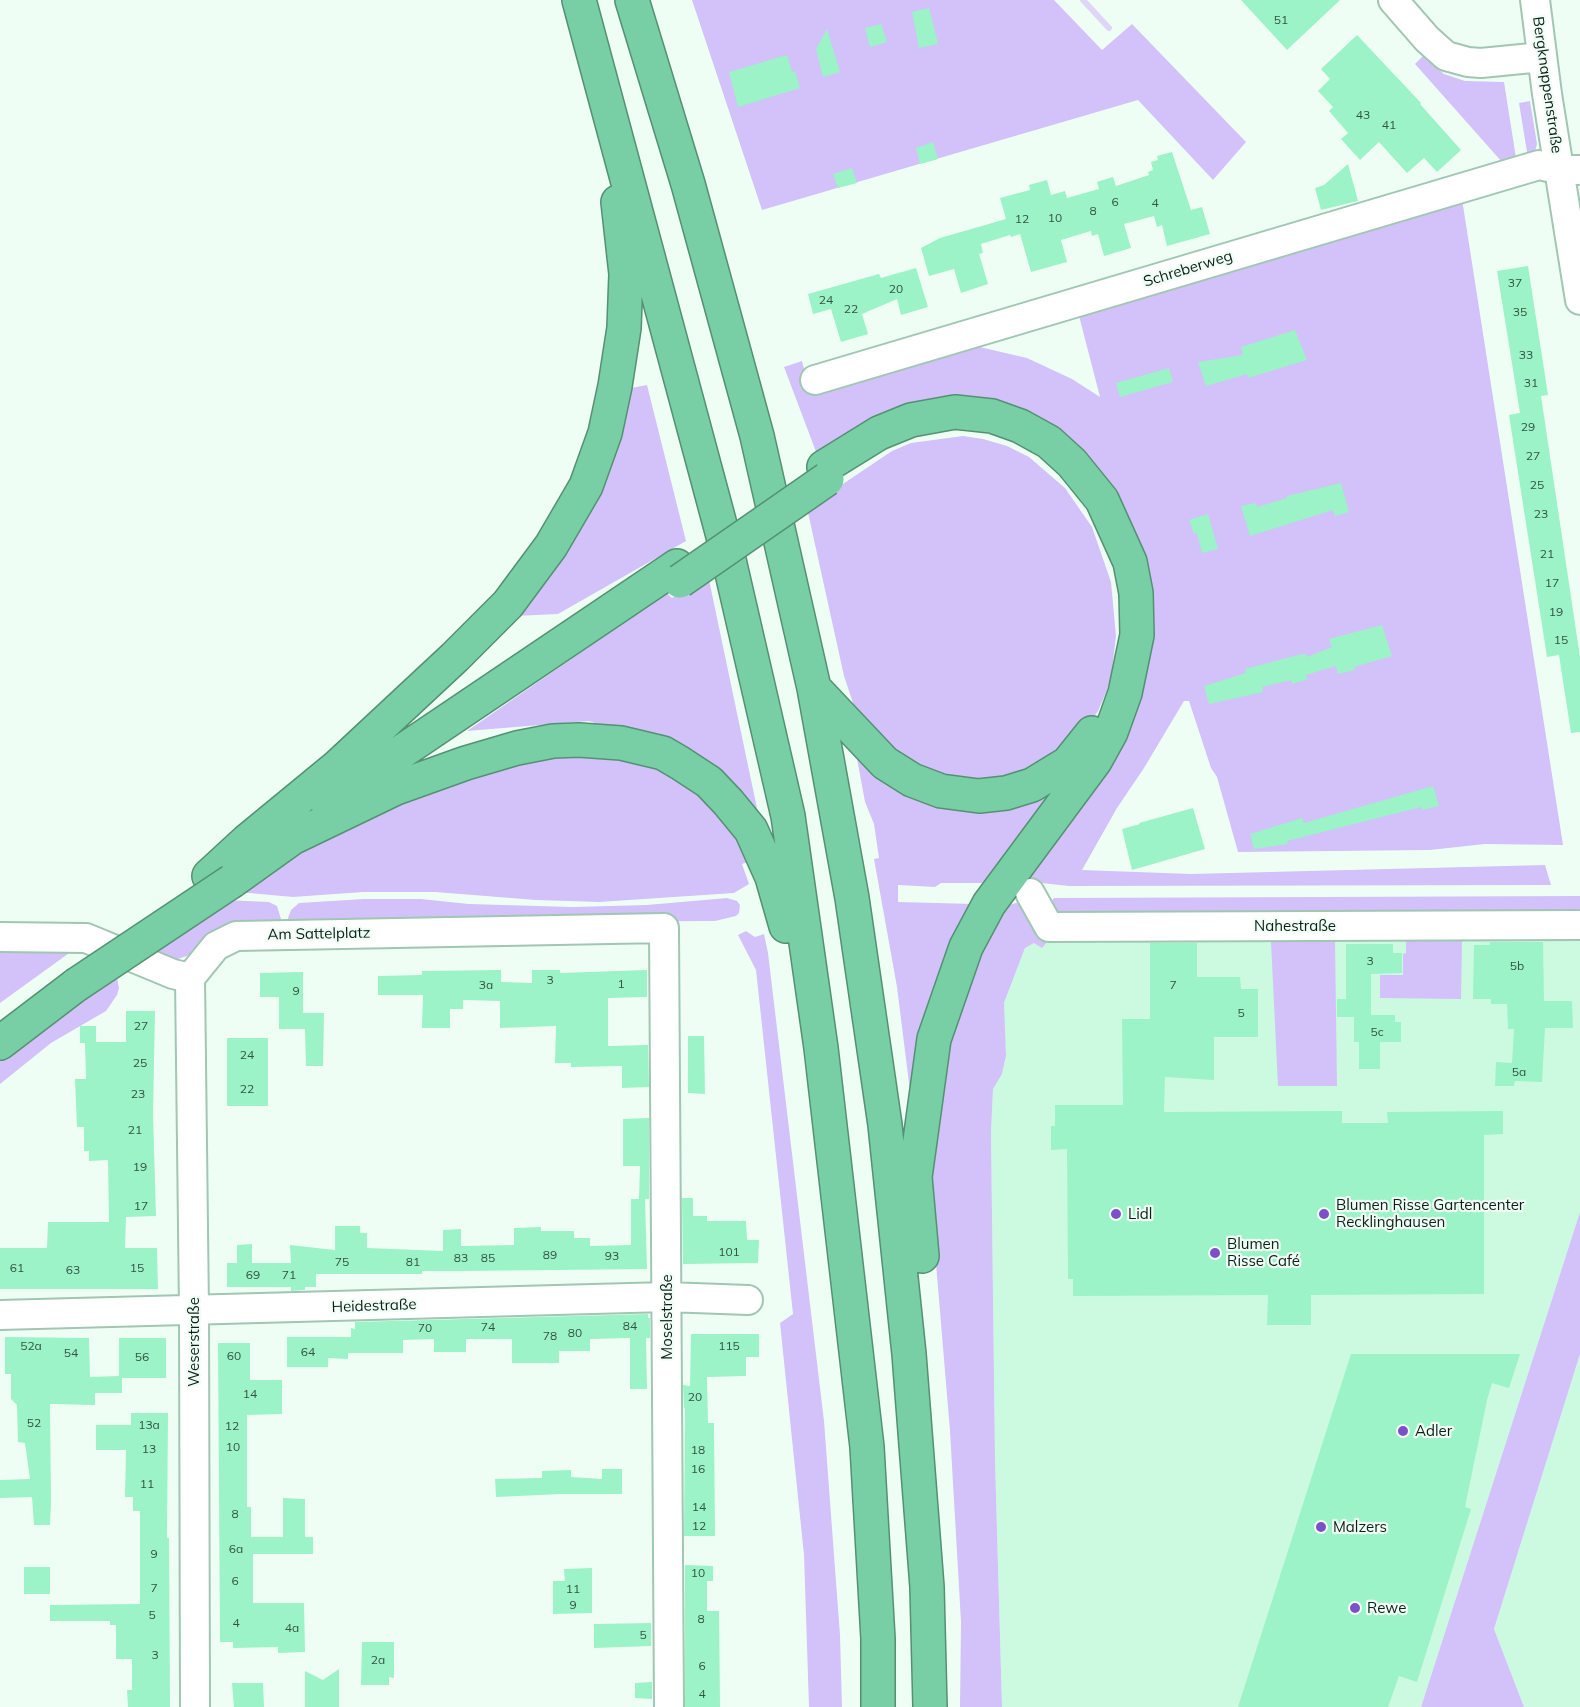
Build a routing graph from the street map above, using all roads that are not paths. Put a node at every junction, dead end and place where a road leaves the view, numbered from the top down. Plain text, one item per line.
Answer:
1 (579, 0) edge
2 (632, 0) edge
3 (1393, 0) edge
4 (1535, 0) edge
5 (1542, 57) junction
6 (608, 104) junction
7 (1570, 170) edge
8 (1580, 300) edge
9 (815, 380) dead end
10 (825, 473) junction
11 (678, 574) junction
12 (814, 688) junction
13 (288, 840) junction
14 (221, 879) junction
15 (1007, 893) junction
16 (1580, 925) edge
17 (664, 928) joint
18 (0, 937) edge
19 (190, 978) junction
20 (67, 982) junction
21 (0, 1020) edge
22 (0, 1043) edge
23 (821, 1048) junction
24 (667, 1297) junction
25 (748, 1300) dead end
26 (194, 1311) junction
27 (0, 1315) edge
28 (909, 1354) junction
29 (195, 1707) edge
30 (669, 1707) edge
31 (878, 1707) edge
32 (930, 1707) edge

1 - 6 highway
2 - 12 highway
3 - 5 street
4 - 5 street, Bergknappenstraße
5 - 7 street, Bergknappenstraße
6 - 14 highway
6 - 23 highway
7 - 8 street, Bergknappenstraße
7 - 9 street, Schreberweg
10 - 11 highway
10 - 12 highway
10 - 15 highway
11 - 13 highway
11 - 14 highway
12 - 28 highway
13 - 14 highway
13 - 23 highway
14 - 20 highway
15 - 16 street, Nahestraße
15 - 28 highway
17 - 19 street, Am Sattelplatz
17 - 24 street, Moselstraße
18 - 19 street
19 - 26 street, Weserstraße
20 - 21 highway
20 - 22 highway
23 - 31 highway
24 - 25 street, Heidestraße
24 - 26 street, Heidestraße
24 - 30 street, Moselstraße
26 - 27 street, Heidestraße
26 - 29 street, Weserstraße
28 - 32 highway

